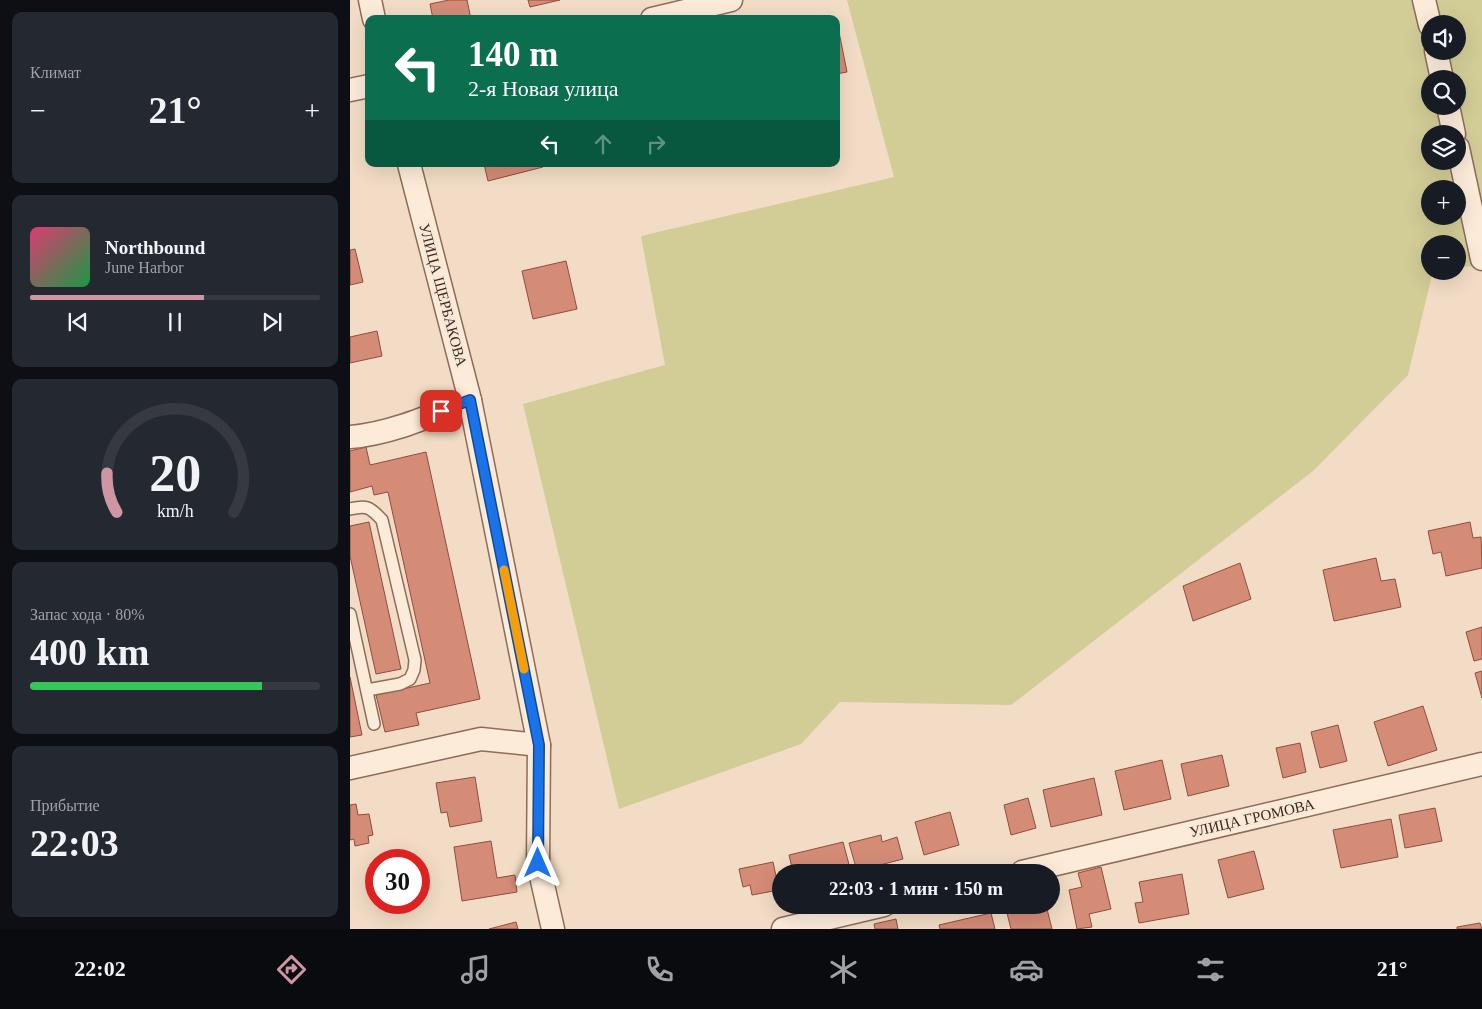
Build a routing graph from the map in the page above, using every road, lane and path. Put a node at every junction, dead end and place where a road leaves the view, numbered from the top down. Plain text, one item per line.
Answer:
1 (370, 0) edge
2 (731, 0) edge
3 (1424, 0) edge
4 (373, 15) edge
5 (669, 15) edge
6 (1428, 15) edge
7 (365, 87) edge
8 (350, 90) edge
9 (410, 167) edge
10 (1463, 170) edge
11 (1482, 258) edge
12 (470, 400) junction
13 (350, 437) edge
14 (350, 509) edge
15 (350, 614) edge
16 (367, 690) junction
17 (374, 724) dead end
18 (539, 745) junction
19 (1482, 764) edge
20 (350, 768) edge
21 (1056, 864) edge
22 (846, 914) edge
23 (553, 929) edge
24 (782, 929) edge

1 - 4 street
2 - 5 street
3 - 6 street
7 - 8 street
9 - 12 street, УЛИЦА ЩЕРБАКОВА
10 - 11 street
12 - 13 street
12 - 18 street, УЛИЦА ЩЕРБАКОВА
14 - 16 lane
15 - 16 lane
16 - 17 lane
18 - 20 street
18 - 23 street, УЛИЦА ЩЕРБАКОВА
19 - 21 street, УЛИЦА ГРОМОВА
22 - 24 street

